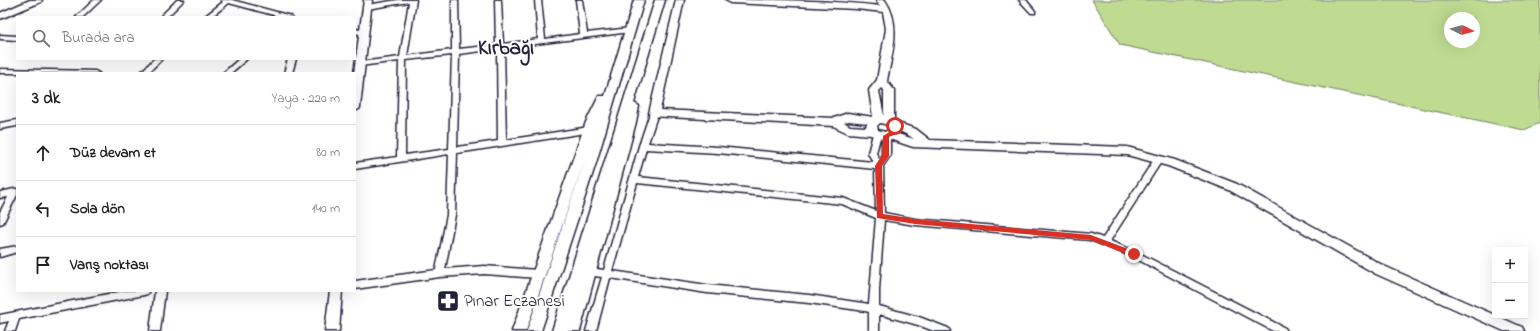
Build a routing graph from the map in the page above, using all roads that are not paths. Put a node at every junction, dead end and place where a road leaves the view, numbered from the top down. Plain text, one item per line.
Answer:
1 (38, 0) edge
2 (98, 0) edge
3 (181, 0) edge
4 (226, 0) edge
5 (411, 0) edge
6 (455, 0) edge
7 (498, 0) edge
8 (538, 0) edge
9 (579, 0) edge
10 (640, 0) edge
11 (660, 0) edge
12 (680, 0) edge
13 (730, 0) edge
14 (880, 0) edge
15 (1022, 0) edge
16 (367, 3) edge
17 (887, 10) junction
18 (1033, 12) dead end
19 (0, 16) edge
20 (80, 16) edge
21 (164, 16) edge
22 (208, 16) edge
23 (285, 16) edge
24 (630, 30) junction
25 (359, 32) edge
26 (584, 36) junction
27 (0, 38) edge
28 (16, 38) edge
29 (542, 41) junction
30 (500, 46) junction
31 (456, 52) junction
32 (403, 58) junction
33 (157, 60) edge
34 (242, 60) edge
35 (292, 60) edge
36 (621, 62) junction
37 (360, 64) junction
38 (639, 67) junction
39 (0, 71) edge
40 (48, 72) edge
41 (145, 72) edge
42 (228, 72) edge
43 (288, 72) edge
44 (882, 81) junction
45 (356, 82) edge
46 (654, 113) junction
47 (16, 123) edge
48 (892, 123) junction
49 (0, 126) edge
50 (590, 130) junction
51 (879, 130) junction
52 (502, 142) junction
53 (928, 144) junction
54 (643, 146) junction
55 (453, 150) junction
56 (401, 159) junction
57 (1158, 160) junction
58 (356, 166) edge
59 (879, 166) junction
60 (634, 180) junction
61 (16, 192) edge
62 (0, 195) edge
63 (880, 216) junction
64 (0, 221) edge
65 (1104, 243) junction
66 (16, 250) edge
67 (0, 253) edge
68 (589, 272) junction
69 (440, 273) junction
70 (538, 274) junction
71 (607, 274) junction
72 (356, 285) edge
73 (139, 292) edge
74 (160, 292) edge
75 (336, 292) edge
76 (874, 308) junction
77 (16, 316) junction
78 (0, 319) edge
79 (10, 331) edge
80 (155, 331) edge
81 (332, 331) edge
82 (519, 331) edge
83 (534, 331) edge
84 (559, 331) edge
85 (573, 331) edge
86 (592, 331) edge
87 (874, 331) edge
88 (945, 331) edge
89 (1282, 331) edge
90 (1517, 331) edge

1 - 19 street
2 - 20 street
3 - 21 street
4 - 22 street
4 - 23 street
5 - 16 street
5 - 32 street
6 - 31 street
7 - 30 street
8 - 29 street
9 - 26 street
10 - 24 main road
11 - 38 main road
12 - 46 street
13 - 17 street
14 - 17 street
15 - 18 street
16 - 25 street
17 - 44 street
24 - 26 street
24 - 36 main road
25 - 37 street
26 - 29 street
27 - 28 street
29 - 30 street
30 - 31 street
30 - 52 street
31 - 32 street
31 - 55 street
32 - 37 street
32 - 56 street
33 - 41 street
34 - 42 street
35 - 43 street
36 - 50 main road
36 - 83 main road
37 - 45 street
38 - 68 main road
38 - 84 main road
39 - 40 street
44 - 48 street
44 - 51 street
46 - 51 street
46 - 54 street
47 - 49 street
48 - 51 street
48 - 51 street
48 - 53 street
50 - 52 street
50 - 70 main road
51 - 53 street
51 - 59 street
51 - 59 street
52 - 55 street
53 - 57 street
54 - 59 street
54 - 60 street
55 - 56 street
55 - 69 street
56 - 58 street
57 - 65 street
57 - 90 street
59 - 63 street
60 - 63 street
60 - 71 street
61 - 62 street
61 - 64 street
63 - 65 street
63 - 76 street
65 - 89 street
66 - 67 street
68 - 71 street
68 - 85 main road
69 - 70 street
69 - 72 street
70 - 82 main road
71 - 76 street
71 - 86 street
73 - 77 street
74 - 80 street
75 - 81 street
76 - 87 street
76 - 88 street
77 - 78 street
77 - 79 street

